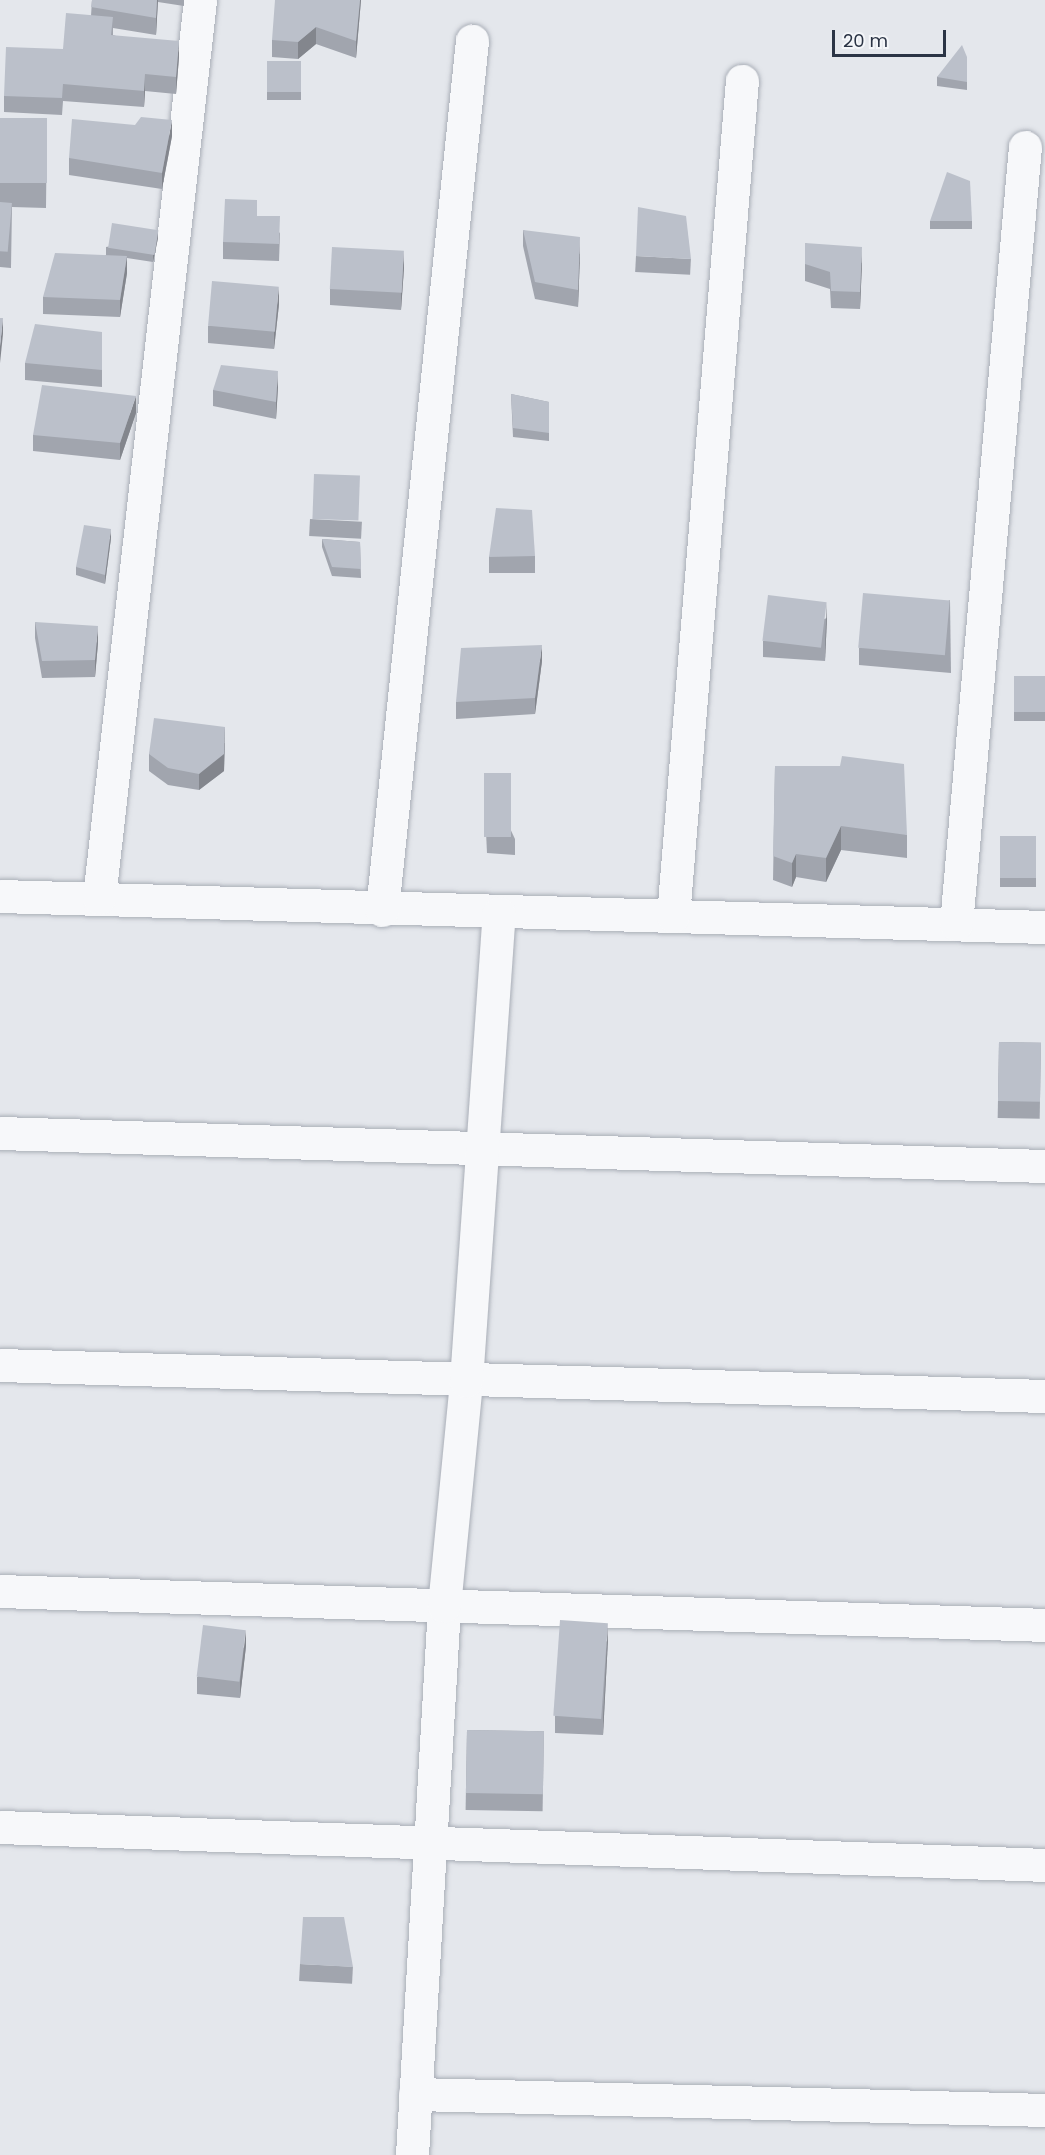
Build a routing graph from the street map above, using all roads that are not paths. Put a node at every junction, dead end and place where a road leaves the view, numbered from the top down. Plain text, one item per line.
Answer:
1 (200, 0) edge
2 (472, 41) dead end
3 (742, 81) dead end
4 (1025, 147) dead end
5 (0, 896) edge
6 (99, 898) junction
7 (382, 910) junction
8 (499, 914) junction
9 (673, 916) junction
10 (956, 924) junction
11 (1045, 927) edge
12 (0, 1133) edge
13 (482, 1147) junction
14 (1045, 1166) edge
15 (0, 1365) edge
16 (466, 1381) junction
17 (1045, 1396) edge
18 (0, 1591) edge
19 (444, 1606) junction
20 (1045, 1625) edge
21 (0, 1827) edge
22 (430, 1846) junction
23 (1045, 1864) edge
24 (415, 2094) junction
25 (1045, 2110) edge
26 (412, 2155) edge

1 - 6 street
2 - 7 street
3 - 9 street
4 - 10 street
5 - 6 street
6 - 7 street
7 - 8 street
8 - 9 street
8 - 13 street
9 - 10 street
10 - 11 street
12 - 13 street
13 - 14 street
13 - 16 street
15 - 16 street
16 - 17 street
16 - 19 street
18 - 19 street
19 - 20 street
19 - 22 street
21 - 22 street
22 - 23 street
22 - 24 street
24 - 25 street
24 - 26 street

